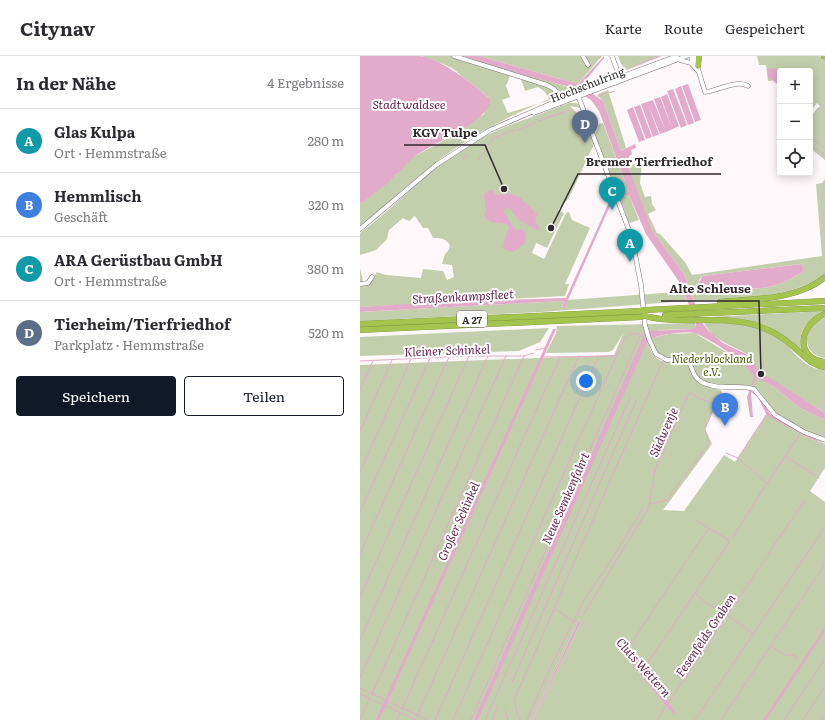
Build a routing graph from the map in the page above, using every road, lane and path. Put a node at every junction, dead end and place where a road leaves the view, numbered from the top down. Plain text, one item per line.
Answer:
1 (454, 56) edge
2 (583, 56) edge
3 (612, 56) edge
4 (687, 56) edge
5 (691, 56) edge
6 (694, 56) edge
7 (699, 56) edge
8 (676, 58) edge
9 (588, 65) dead end
10 (697, 68) junction
11 (620, 79) junction
12 (748, 86) dead end
13 (579, 94) junction
14 (561, 99) junction
15 (516, 118) junction
16 (360, 230) edge
17 (372, 277) dead end
18 (825, 277) edge
19 (360, 284) edge
20 (825, 301) edge
21 (703, 305) junction
22 (825, 308) edge
23 (825, 314) edge
24 (644, 315) junction
25 (684, 317) junction
26 (360, 324) edge
27 (360, 330) edge
28 (825, 362) edge
29 (825, 367) edge
30 (825, 440) edge

1 - 14 street
2 - 9 street
3 - 11 street
4 - 8 street, Hochschulring
5 - 10 street
6 - 10 street
7 - 10 highway
8 - 10 street
8 - 11 street, Hochschulring
10 - 12 street
11 - 13 street, Hochschulring
11 - 13 street, Hochschulring
13 - 14 street, Hochschulring
13 - 15 street, Hochschulring
13 - 30 street
14 - 15 street, Hochschulring
15 - 16 street, Hochschulring
17 - 19 street
18 - 21 highway
20 - 21 highway
21 - 24 highway, A 27
22 - 25 highway
23 - 28 highway
24 - 25 highway
24 - 26 highway, A 27
24 - 27 highway, A 27
25 - 29 highway

